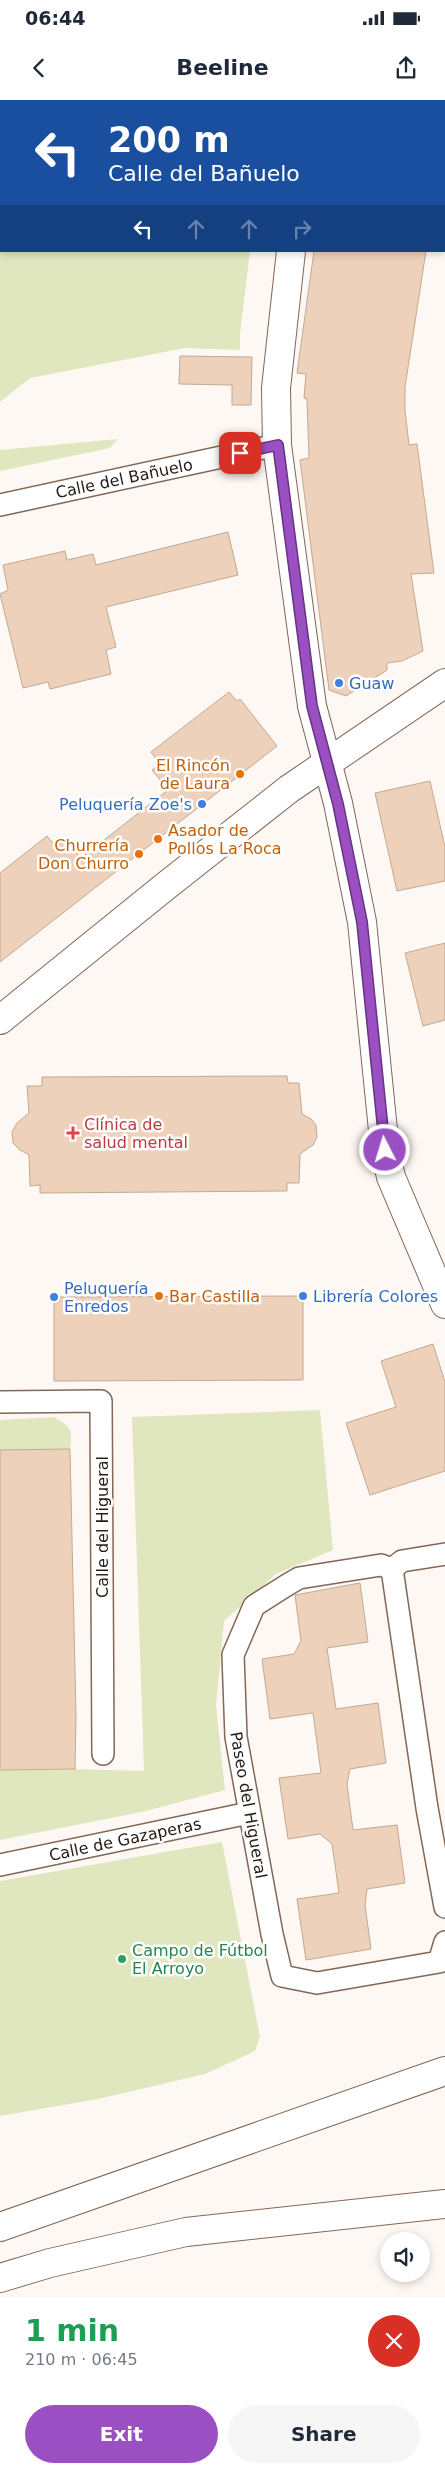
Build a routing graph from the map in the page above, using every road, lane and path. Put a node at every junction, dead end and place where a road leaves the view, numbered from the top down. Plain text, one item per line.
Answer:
1 (291, 252) edge
2 (278, 445) junction
3 (0, 505) edge
4 (445, 683) edge
5 (326, 762) junction
6 (0, 1020) edge
7 (445, 1304) edge
8 (0, 1402) edge
9 (445, 1554) edge
10 (392, 1569) junction
11 (103, 1754) dead end
12 (250, 1812) junction
13 (0, 1864) edge
14 (445, 1907) edge
15 (445, 1942) edge
16 (445, 2072) edge
17 (445, 2204) edge
18 (0, 2227) edge
19 (0, 2278) edge

1 - 2 main road
2 - 3 street, Calle del Bañuelo
2 - 5 main road
4 - 5 main road
5 - 6 main road
5 - 7 main road
8 - 11 street, Calle del Higueral
9 - 10 street, Paseo del Higueral
10 - 12 street, Paseo del Higueral
10 - 14 street
12 - 13 street, Calle de Gazaperas
12 - 15 street, Paseo del Higueral
16 - 18 main road
17 - 19 main road

